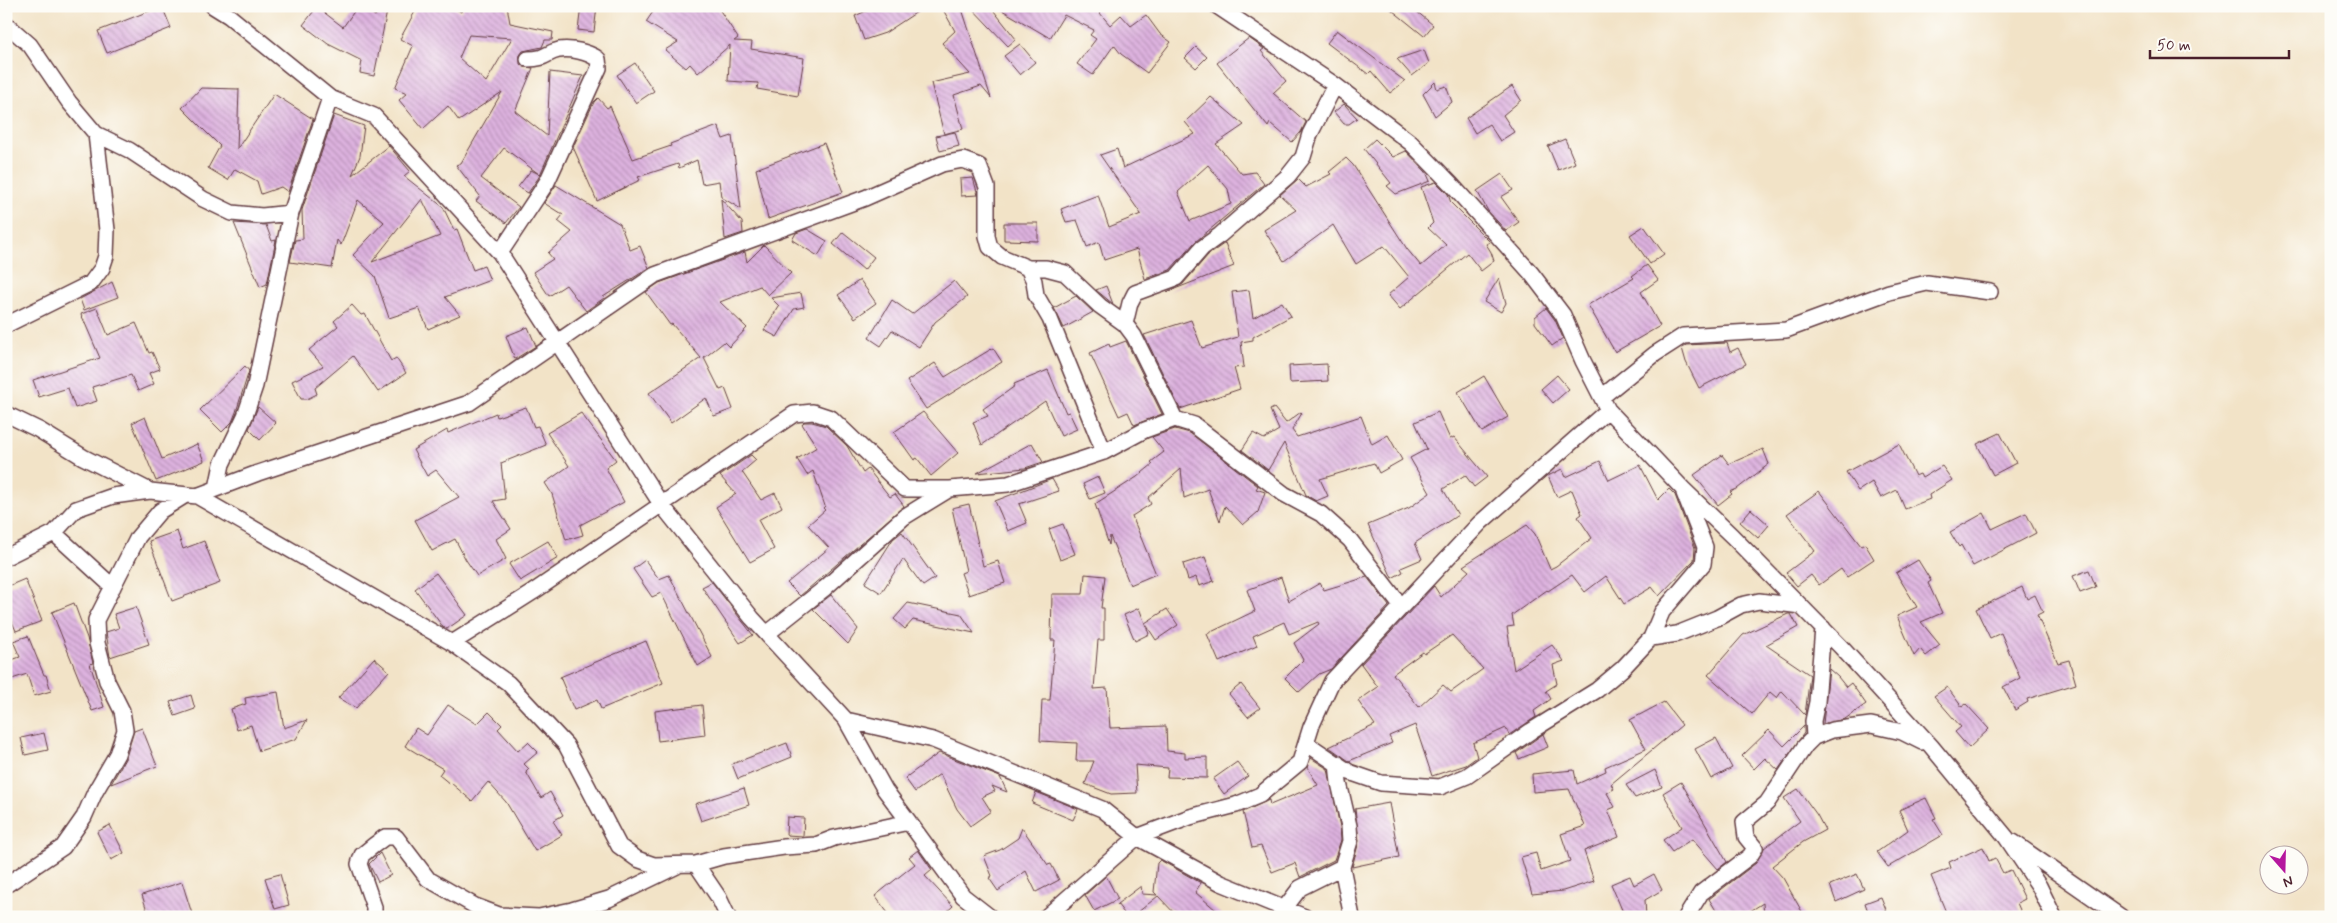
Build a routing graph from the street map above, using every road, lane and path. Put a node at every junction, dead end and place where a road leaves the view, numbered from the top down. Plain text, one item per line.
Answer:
1 (213, 6) edge
2 (1217, 6) edge
3 (6, 24) edge
4 (528, 59) dead end
5 (1335, 85) junction
6 (330, 98) junction
7 (96, 134) junction
8 (291, 213) junction
9 (500, 253) junction
10 (1028, 268) junction
11 (1990, 292) dead end
12 (1125, 324) junction
13 (6, 325) edge
14 (559, 342) junction
15 (1606, 403) junction
16 (6, 414) edge
17 (1175, 419) junction
18 (1104, 452) junction
19 (217, 488) junction
20 (950, 489) junction
21 (1683, 489) junction
22 (150, 491) junction
23 (190, 496) junction
24 (661, 504) junction
25 (54, 533) junction
26 (6, 557) edge
27 (114, 587) junction
28 (1401, 606) junction
29 (1801, 606) junction
30 (1823, 628) junction
31 (768, 633) junction
32 (1651, 638) junction
33 (452, 643) junction
34 (846, 720) junction
35 (1814, 737) junction
36 (1306, 743) junction
37 (1931, 746) junction
38 (1337, 763) junction
39 (909, 822) junction
40 (1137, 837) junction
41 (2006, 837) junction
42 (696, 864) junction
43 (681, 865) junction
44 (1342, 867) junction
45 (6, 885) edge
46 (1284, 909) junction
47 (374, 917) edge
48 (728, 917) edge
49 (990, 917) edge
50 (1046, 917) edge
51 (1305, 917) edge
52 (1352, 917) edge
53 (1686, 917) edge
54 (2054, 917) edge
55 (2121, 917) edge

1 - 6 street
2 - 5 street
3 - 7 street
4 - 9 street
5 - 12 street
5 - 15 street
6 - 8 street
6 - 9 street
7 - 8 street
7 - 13 street
8 - 19 street
9 - 14 street
10 - 12 street
10 - 14 street
10 - 18 street
11 - 15 street
12 - 17 street
14 - 19 street
14 - 24 street
15 - 21 street
15 - 28 street
16 - 22 street
17 - 18 street
17 - 28 street
18 - 20 street
19 - 23 street
20 - 24 street
20 - 31 street
21 - 29 street
21 - 32 street
22 - 23 street
22 - 25 street
23 - 27 street
23 - 33 street
24 - 31 street
24 - 33 street
25 - 26 street
25 - 27 street
27 - 45 street
28 - 36 street
29 - 30 street
29 - 32 street
30 - 35 street
30 - 37 street
31 - 34 street
32 - 38 street
33 - 43 street
34 - 39 street
34 - 40 street
35 - 37 street
35 - 53 street
36 - 38 street
36 - 40 street
37 - 41 street
38 - 44 street
39 - 42 street
39 - 49 street
40 - 46 street
40 - 50 street
41 - 54 street
41 - 55 street
42 - 43 street
42 - 48 street
43 - 47 street
44 - 46 street
44 - 52 street
46 - 51 street

